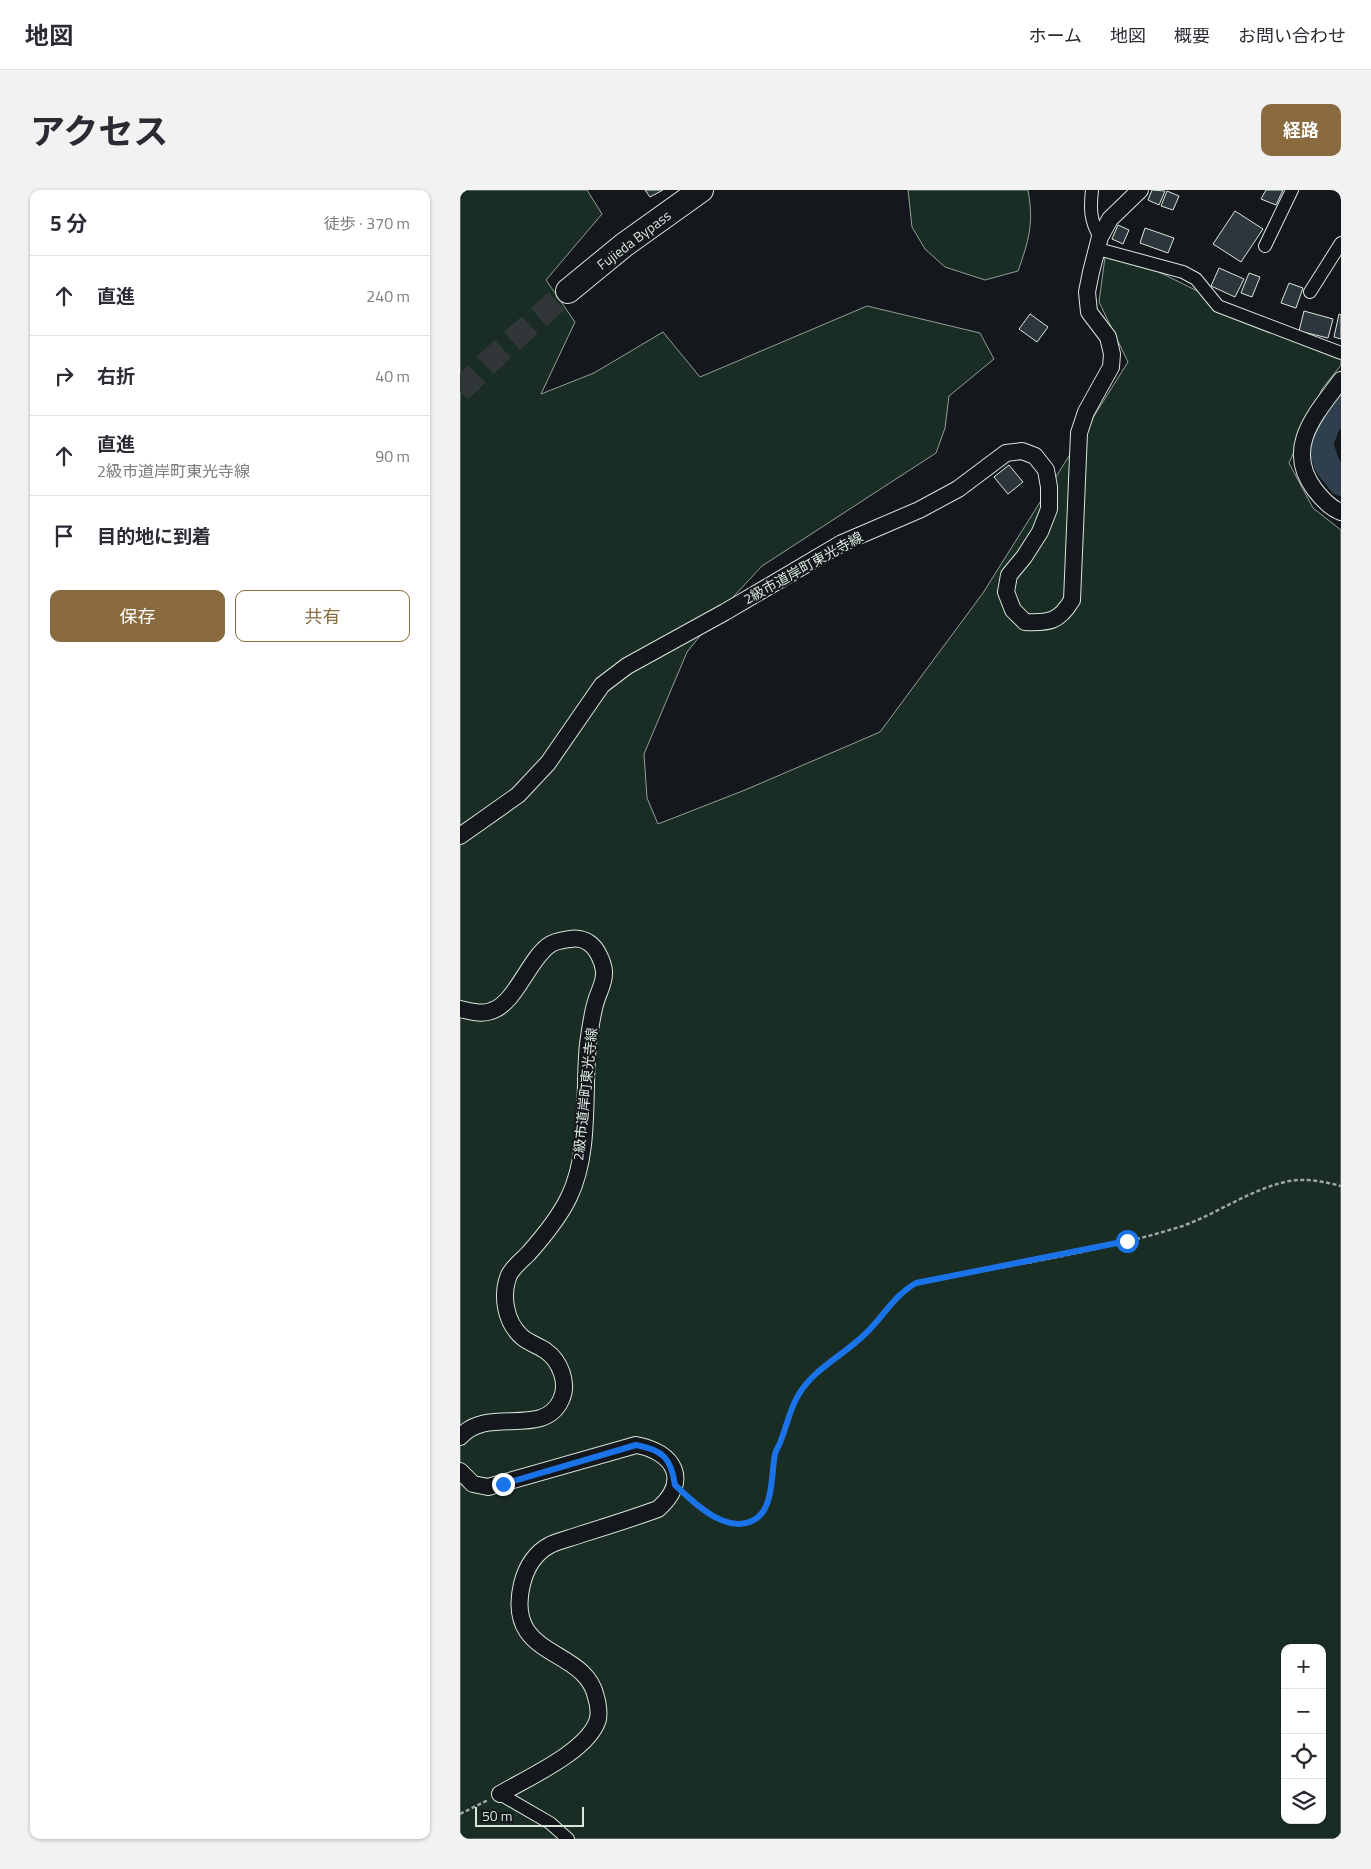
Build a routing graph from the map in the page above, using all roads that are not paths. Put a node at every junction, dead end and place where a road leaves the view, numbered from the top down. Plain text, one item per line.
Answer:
1 (686, 190) edge
2 (701, 190) edge
3 (722, 190) edge
4 (1092, 190) edge
5 (1140, 190) edge
6 (1292, 190) edge
7 (1099, 243) junction
8 (1341, 243) edge
9 (1265, 246) dead end
10 (599, 266) junction
11 (568, 290) tunnel mouth
12 (1310, 292) dead end
13 (1341, 353) edge
14 (1341, 380) edge
15 (1341, 512) edge
16 (460, 836) edge
17 (460, 1009) edge
18 (460, 1437) edge
19 (460, 1471) edge
20 (500, 1794) joint
21 (568, 1839) edge

1 - 10 highway
2 - 10 highway, Fujieda Bypass
3 - 10 highway
4 - 7 street
5 - 7 street
6 - 9 street
7 - 13 street
7 - 16 street, 2級市道岸町東光寺線
8 - 12 street
10 - 11 highway, Fujieda Bypass
14 - 15 street
17 - 18 street, 2級市道岸町東光寺線
19 - 20 street
20 - 21 street

